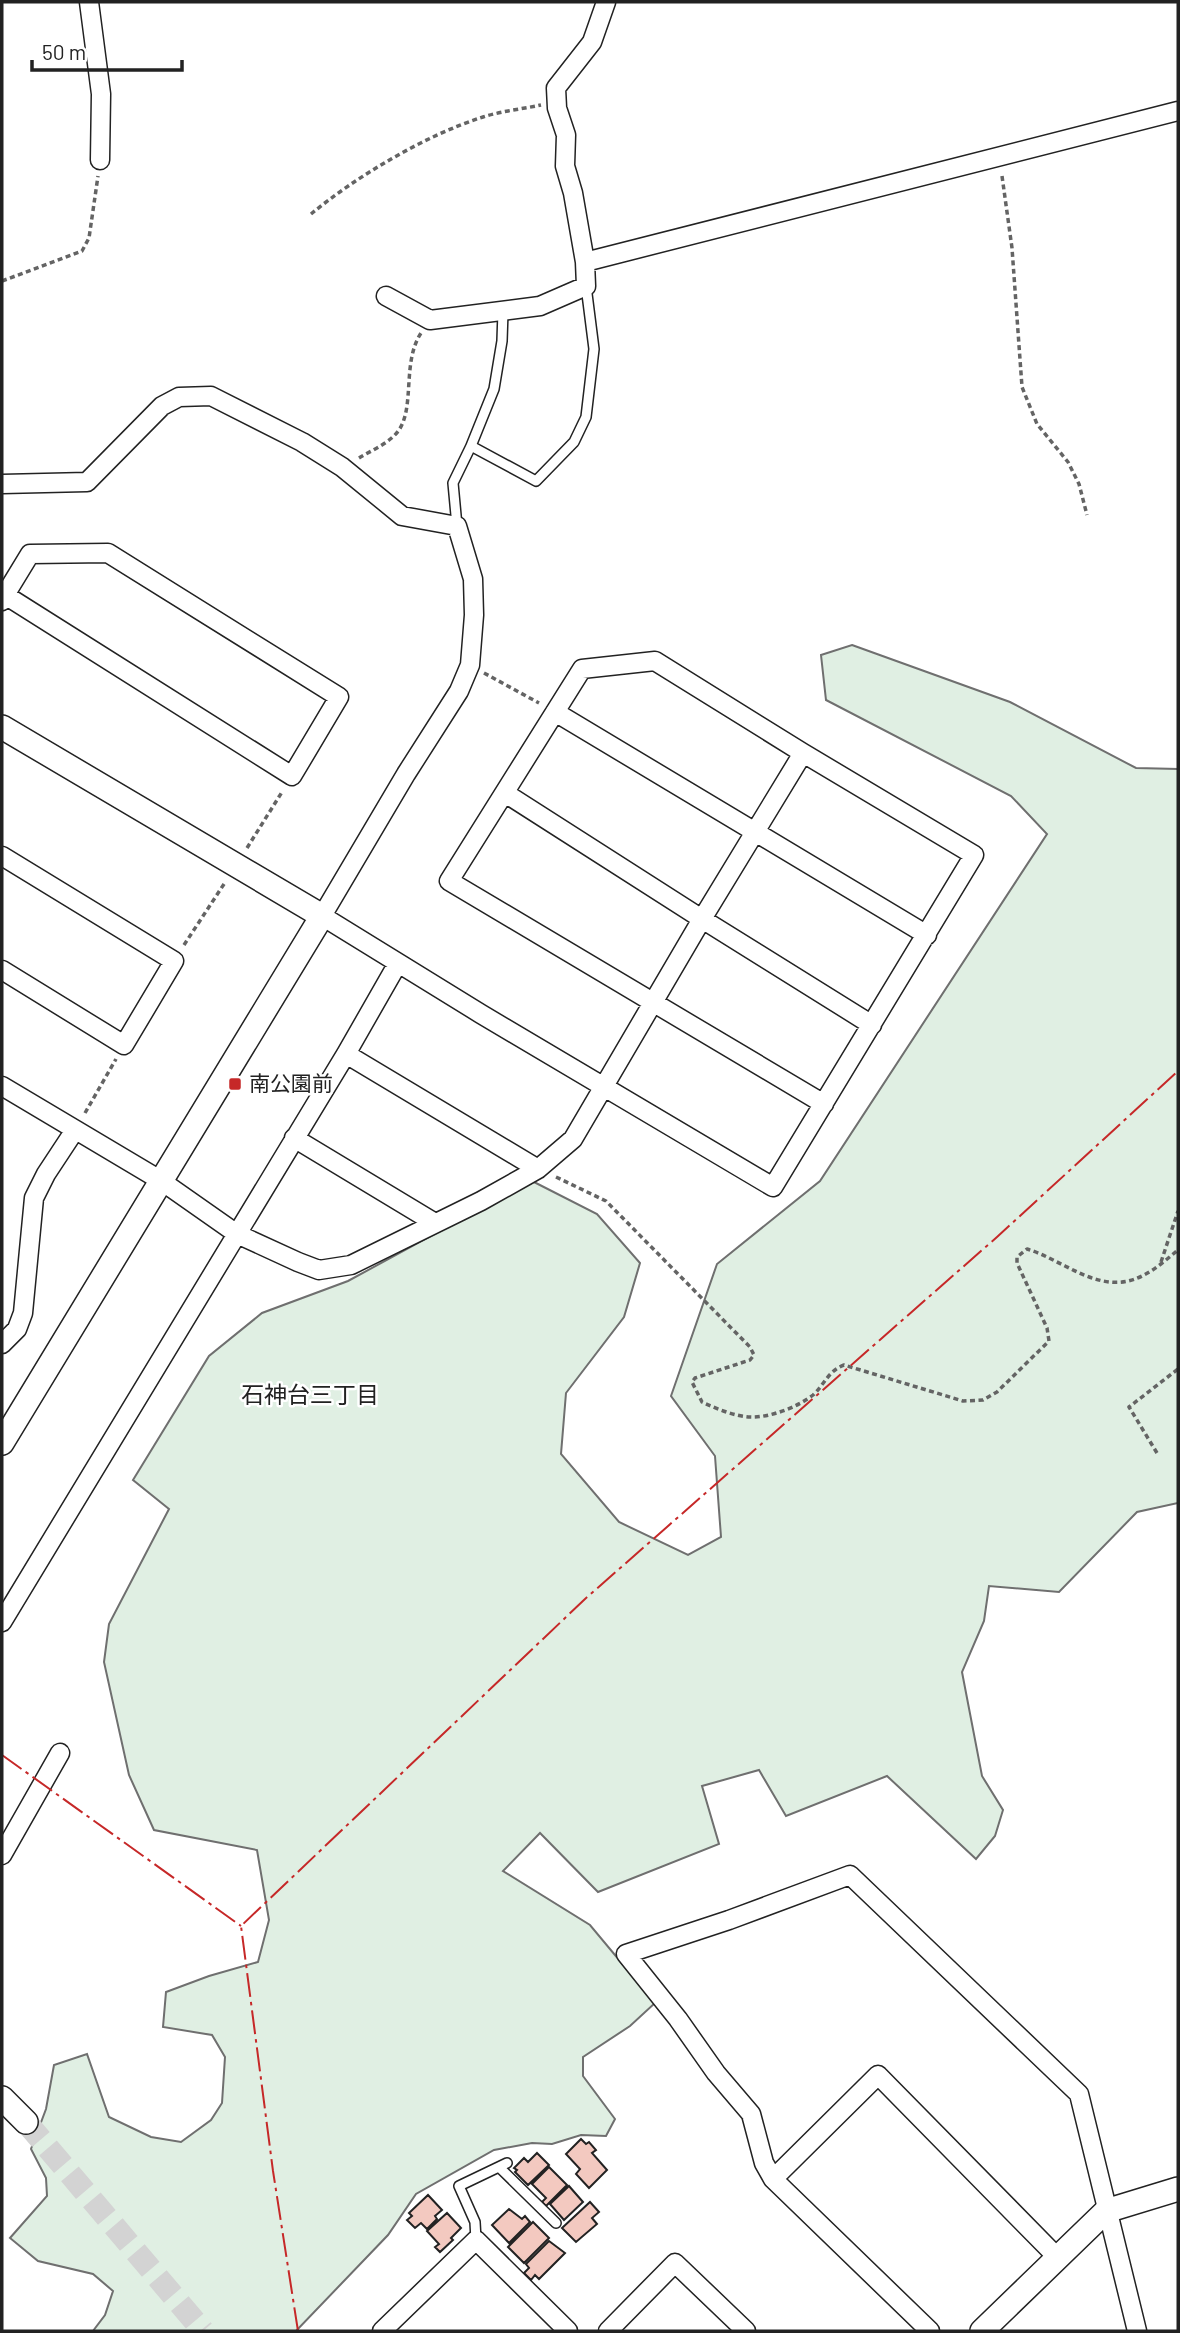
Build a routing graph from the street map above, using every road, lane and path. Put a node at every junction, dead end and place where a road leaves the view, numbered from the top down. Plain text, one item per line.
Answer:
1 (89, 2) edge
2 (606, 2) edge
3 (557, 102) junction
4 (1178, 111) edge
5 (1000, 156) junction
6 (100, 160) joint
7 (311, 214) dead end
8 (585, 262) junction
9 (2, 281) edge
10 (586, 286) junction
11 (386, 296) dead end
12 (503, 311) junction
13 (430, 320) junction
14 (471, 446) junction
15 (342, 467) junction
16 (2, 484) edge
17 (1087, 516) dead end
18 (457, 526) junction
19 (3, 598) edge
20 (470, 665) junction
21 (555, 712) junction
22 (2, 727) edge
23 (803, 753) junction
24 (505, 793) junction
25 (754, 832) junction
26 (2, 856) edge
27 (322, 916) junction
28 (702, 919) junction
29 (927, 935) junction
30 (398, 963) junction
31 (2, 970) edge
32 (654, 1003) junction
33 (872, 1025) junction
34 (124, 1045) junction
35 (346, 1054) junction
36 (2, 1086) edge
37 (604, 1087) junction
38 (824, 1104) junction
39 (75, 1130) junction
40 (293, 1138) junction
41 (538, 1169) junction
42 (160, 1180) junction
43 (1178, 1211) edge
44 (435, 1223) junction
45 (237, 1234) junction
46 (1178, 1250) edge
47 (1160, 1264) junction
48 (2, 1344) edge
49 (1178, 1369) edge
50 (2, 1443) edge
51 (1157, 1453) dead end
52 (2, 1622) edge
53 (60, 1753) dead end
54 (2, 1855) edge
55 (2, 2098) edge
56 (26, 2122) tunnel mouth
57 (773, 2179) junction
58 (1178, 2189) edge
59 (1106, 2211) junction
60 (556, 2223) dead end
61 (476, 2240) junction
62 (1058, 2258) junction
63 (385, 2330) edge
64 (568, 2331) edge
65 (608, 2331) edge
66 (746, 2331) edge
67 (930, 2331) edge
68 (982, 2331) edge
69 (1137, 2331) edge

1 - 6 street
2 - 3 street
3 - 7 path
3 - 8 street
4 - 5 street
5 - 8 street
5 - 17 path
6 - 9 path
8 - 10 street
10 - 12 street
10 - 14 lane
11 - 13 street
12 - 13 street
12 - 14 lane
13 - 15 path
14 - 18 lane
15 - 16 street
15 - 18 street
18 - 20 street
19 - 19 street
20 - 21 path
20 - 27 street
21 - 23 street
21 - 24 street
21 - 25 street
22 - 27 street
23 - 25 street
23 - 29 street
24 - 28 street
24 - 32 street
25 - 28 street
25 - 29 street
26 - 34 street
27 - 30 street
27 - 42 street
28 - 32 street
28 - 33 street
29 - 33 street
30 - 35 street
30 - 37 street
31 - 34 street
32 - 37 street
32 - 38 street
33 - 38 street
34 - 39 path
35 - 40 street
35 - 41 street
36 - 39 street
37 - 38 street
37 - 41 street
39 - 42 street
39 - 48 street
40 - 44 street
40 - 45 street
41 - 44 street
41 - 47 path
42 - 45 street
42 - 50 street
43 - 47 path
44 - 45 street
45 - 52 street
46 - 47 path
49 - 51 path
53 - 54 street
55 - 56 street
57 - 59 street
57 - 62 street
57 - 67 street
58 - 59 street
59 - 62 street
59 - 69 street
60 - 61 lane
61 - 63 street
61 - 64 street
62 - 68 street
65 - 66 street

